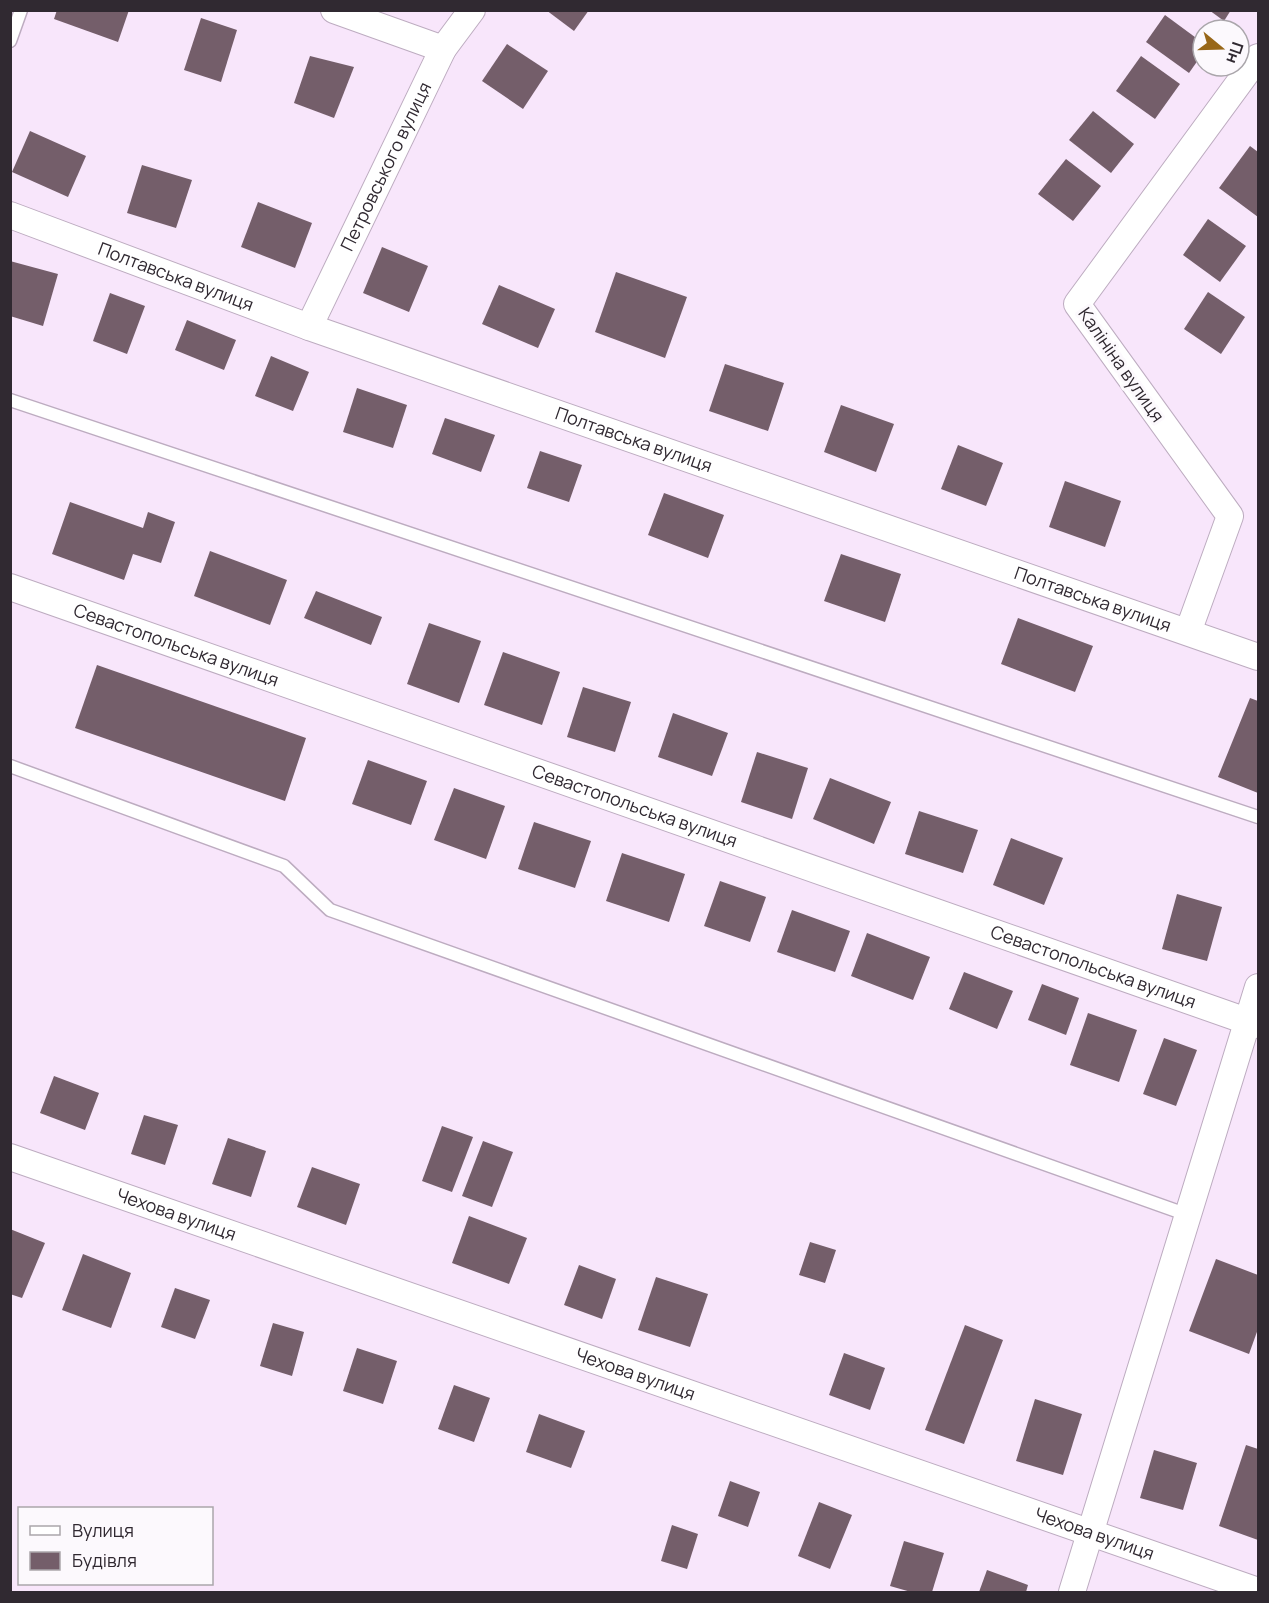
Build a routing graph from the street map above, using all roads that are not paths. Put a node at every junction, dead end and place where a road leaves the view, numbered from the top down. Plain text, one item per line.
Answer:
1 (21, 10) edge
2 (334, 10) edge
3 (472, 10) edge
4 (10, 41) edge
5 (443, 49) junction
6 (1258, 57) edge
7 (10, 215) edge
8 (309, 327) junction
9 (10, 400) edge
10 (10, 587) edge
11 (1188, 632) junction
12 (1258, 657) edge
13 (10, 766) edge
14 (1258, 818) edge
15 (1258, 987) edge
16 (1253, 1023) edge
17 (10, 1156) edge
18 (1188, 1215) junction
19 (1090, 1532) junction
20 (1258, 1591) edge
21 (1072, 1593) edge

1 - 4 lane
2 - 5 street
3 - 5 street, Петровського вулиця
5 - 8 street, Петровського вулиця
6 - 11 street, Калініна вулиця
7 - 8 street, Полтавська вулиця
8 - 11 street, Полтавська вулиця
9 - 14 lane
10 - 16 street, Севастопольська вулиця
11 - 12 street, Полтавська вулиця
13 - 18 lane
15 - 16 street
16 - 18 street
17 - 19 street, Чехова вулиця
18 - 19 street
19 - 20 street, Чехова вулиця
19 - 21 street

